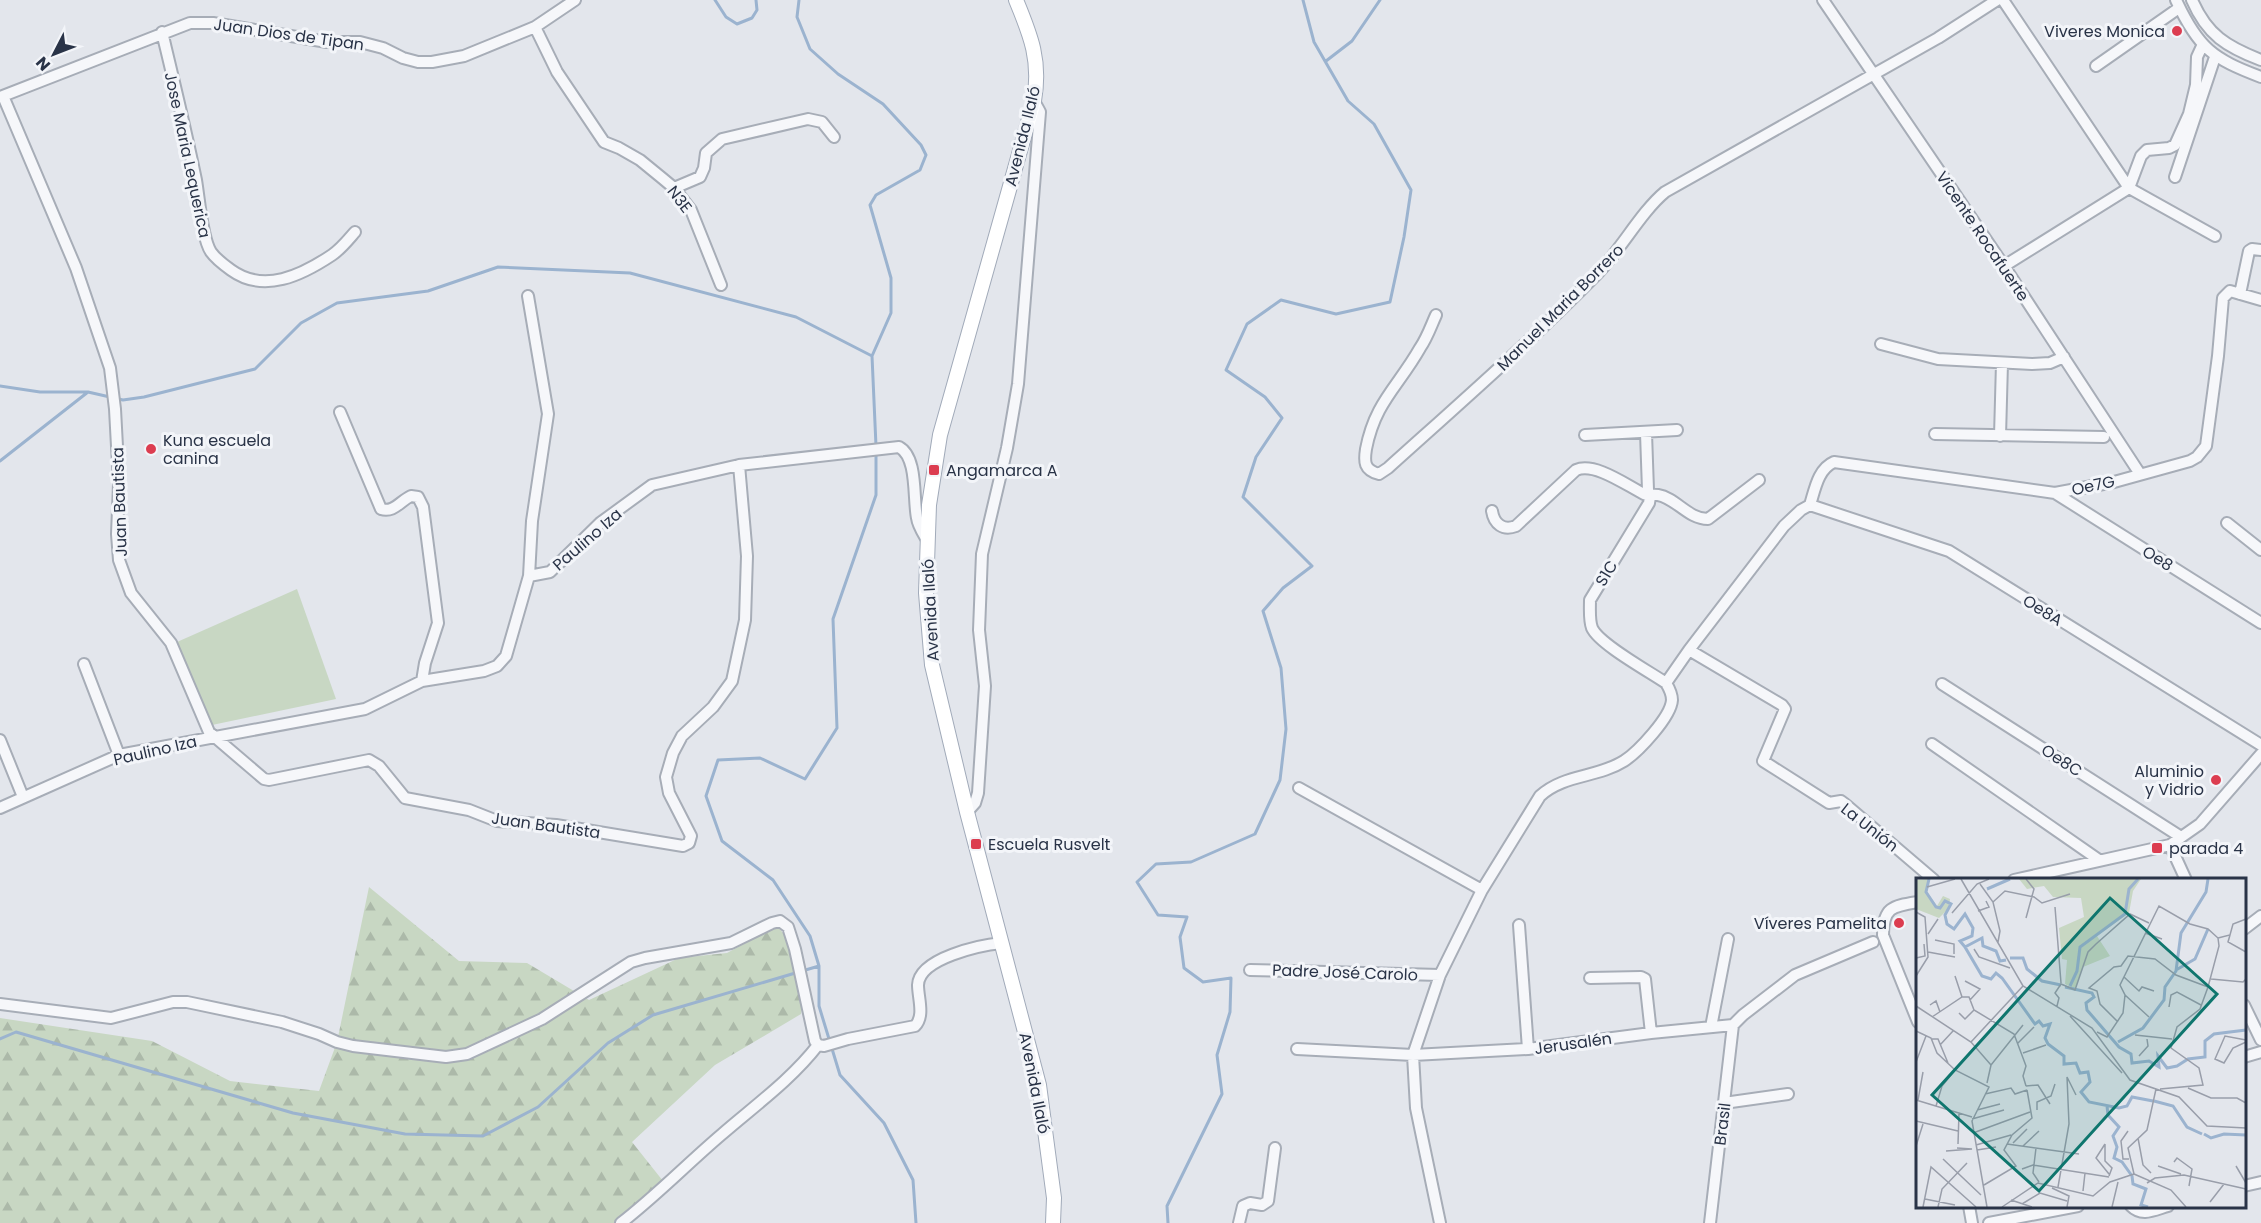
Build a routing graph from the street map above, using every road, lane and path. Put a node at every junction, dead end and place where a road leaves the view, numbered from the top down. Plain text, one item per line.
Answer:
1 (575, 0) edge
2 (1017, 0) edge
3 (1822, 0) edge
4 (1997, 0) edge
5 (2003, 0) edge
6 (2192, 0) edge
7 (2178, 4) edge
8 (535, 27) junction
9 (162, 32) junction
10 (2203, 44) junction
11 (2215, 57) junction
12 (2261, 60) edge
13 (2096, 66) dead end
14 (1874, 74) junction
15 (2261, 77) edge
16 (1, 96) edge
17 (1034, 100) junction
18 (834, 137) dead end
19 (2175, 177) dead end
20 (674, 188) junction
21 (2129, 188) junction
22 (355, 232) dead end
23 (2215, 236) dead end
24 (2261, 249) edge
25 (2004, 266) junction
26 (722, 285) dead end
27 (2240, 294) junction
28 (528, 296) dead end
29 (2261, 300) edge
30 (1436, 315) dead end
31 (1881, 344) dead end
32 (2064, 357) junction
33 (2002, 363) junction
34 (340, 412) dead end
35 (1677, 430) dead end
36 (1646, 433) junction
37 (1935, 434) dead end
38 (1585, 435) dead end
39 (2000, 436) junction
40 (2104, 437) dead end
41 (739, 465) junction
42 (2140, 474) junction
43 (1760, 480) dead end
44 (2055, 493) junction
45 (1650, 497) junction
46 (1810, 505) junction
47 (1492, 511) dead end
48 (2227, 523) dead end
49 (927, 540) junction
50 (2261, 550) edge
51 (529, 576) junction
52 (2261, 623) edge
53 (1689, 650) junction
54 (84, 664) dead end
55 (422, 681) junction
56 (1666, 683) junction
57 (1942, 684) dead end
58 (213, 737) junction
59 (0, 740) edge
60 (1932, 744) dead end
61 (2261, 745) edge
62 (2261, 754) edge
63 (118, 756) junction
64 (1299, 788) dead end
65 (23, 797) junction
66 (0, 808) edge
67 (968, 812) junction
68 (2181, 837) junction
69 (2170, 845) junction
70 (2099, 860) junction
71 (2053, 875) edge
72 (1933, 878) edge
73 (2024, 878) edge
74 (2186, 878) edge
75 (1482, 890) junction
76 (1916, 903) edge
77 (2261, 916) edge
78 (1519, 925) dead end
79 (2246, 927) edge
80 (1728, 939) dead end
81 (1873, 942) dead end
82 (1002, 943) junction
83 (1250, 970) dead end
84 (1440, 975) junction
85 (1590, 978) dead end
86 (0, 1004) edge
87 (2246, 1009) edge
88 (1916, 1019) edge
89 (1733, 1025) junction
90 (1711, 1027) junction
91 (1651, 1033) junction
92 (2261, 1040) edge
93 (821, 1046) junction
94 (1297, 1049) dead end
95 (1528, 1049) junction
96 (2261, 1052) edge
97 (1413, 1055) junction
98 (2246, 1056) edge
99 (1788, 1094) dead end
100 (1724, 1103) junction
101 (1275, 1148) dead end
102 (2261, 1182) edge
103 (2246, 1186) edge
104 (1969, 1208) edge
105 (2068, 1208) edge
106 (2133, 1208) edge
107 (2161, 1208) edge
108 (621, 1223) edge
109 (1053, 1223) edge
110 (1239, 1223) edge
111 (1440, 1223) edge
112 (1710, 1223) edge
113 (1972, 1223) edge
114 (1989, 1223) edge

1 - 8 street, Juan Dios de Tipan
2 - 17 main road, Avenida Ilaló
3 - 14 street, Vicente Rocafuerte
4 - 14 street, Manuel Maria Borrero
5 - 21 street
6 - 12 street
7 - 10 street
7 - 13 street
8 - 9 street, Juan Dios de Tipan
8 - 20 street, N3E
9 - 16 street, Juan Dios de Tipan
9 - 22 street, Jose Maria Lequerica
10 - 11 street
10 - 21 street
11 - 15 street
11 - 19 street
14 - 25 street, Vicente Rocafuerte
14 - 30 street, Manuel Maria Borrero
16 - 58 street, Juan Bautista
17 - 49 main road, Avenida Ilaló
17 - 67 street
18 - 20 street
20 - 26 street, N3E
21 - 23 street
21 - 25 street
24 - 27 street
25 - 32 street, Vicente Rocafuerte
27 - 29 street
27 - 42 street, Oe7G
28 - 51 street
31 - 33 street
32 - 33 street
32 - 42 street, Vicente Rocafuerte
33 - 39 street
34 - 55 street
35 - 36 street
36 - 38 street
36 - 45 street
37 - 39 street
39 - 40 street
41 - 49 street, Paulino Iza
41 - 51 street, Paulino Iza
41 - 58 street, Juan Bautista
42 - 44 street, Oe7G
43 - 45 street
44 - 46 street, Oe7G
44 - 52 street, Oe8
45 - 47 street
45 - 56 street, S1C
46 - 53 street
46 - 61 street, Oe8A
48 - 50 street
49 - 67 main road, Avenida Ilaló
51 - 55 street, Paulino Iza
53 - 56 street
53 - 72 street, La Unión
54 - 63 street
55 - 58 street, Paulino Iza
56 - 75 street
57 - 68 street, Oe8C
58 - 63 street, Paulino Iza
59 - 65 street
60 - 70 street
62 - 68 street
63 - 65 street, Paulino Iza
64 - 75 street
65 - 66 street, Paulino Iza
67 - 82 main road, Avenida Ilaló
68 - 69 street
69 - 70 street
69 - 74 street
70 - 71 street
71 - 73 street
75 - 84 street
76 - 88 street
77 - 79 street
78 - 95 street
80 - 90 street
81 - 89 street
82 - 93 street
82 - 109 main road, Avenida Ilaló
83 - 84 street, Padre José Carolo
84 - 97 street
85 - 91 street
86 - 93 street
87 - 92 street
89 - 90 street, Jerusalén
89 - 100 street, Brasil
90 - 91 street, Jerusalén
91 - 95 street, Jerusalén
93 - 108 street
94 - 97 street, Jerusalén
95 - 97 street, Jerusalén
96 - 98 street
97 - 111 street
99 - 100 street
100 - 112 street, Brasil
101 - 110 street
102 - 103 street
104 - 113 street
105 - 114 street
106 - 107 street

